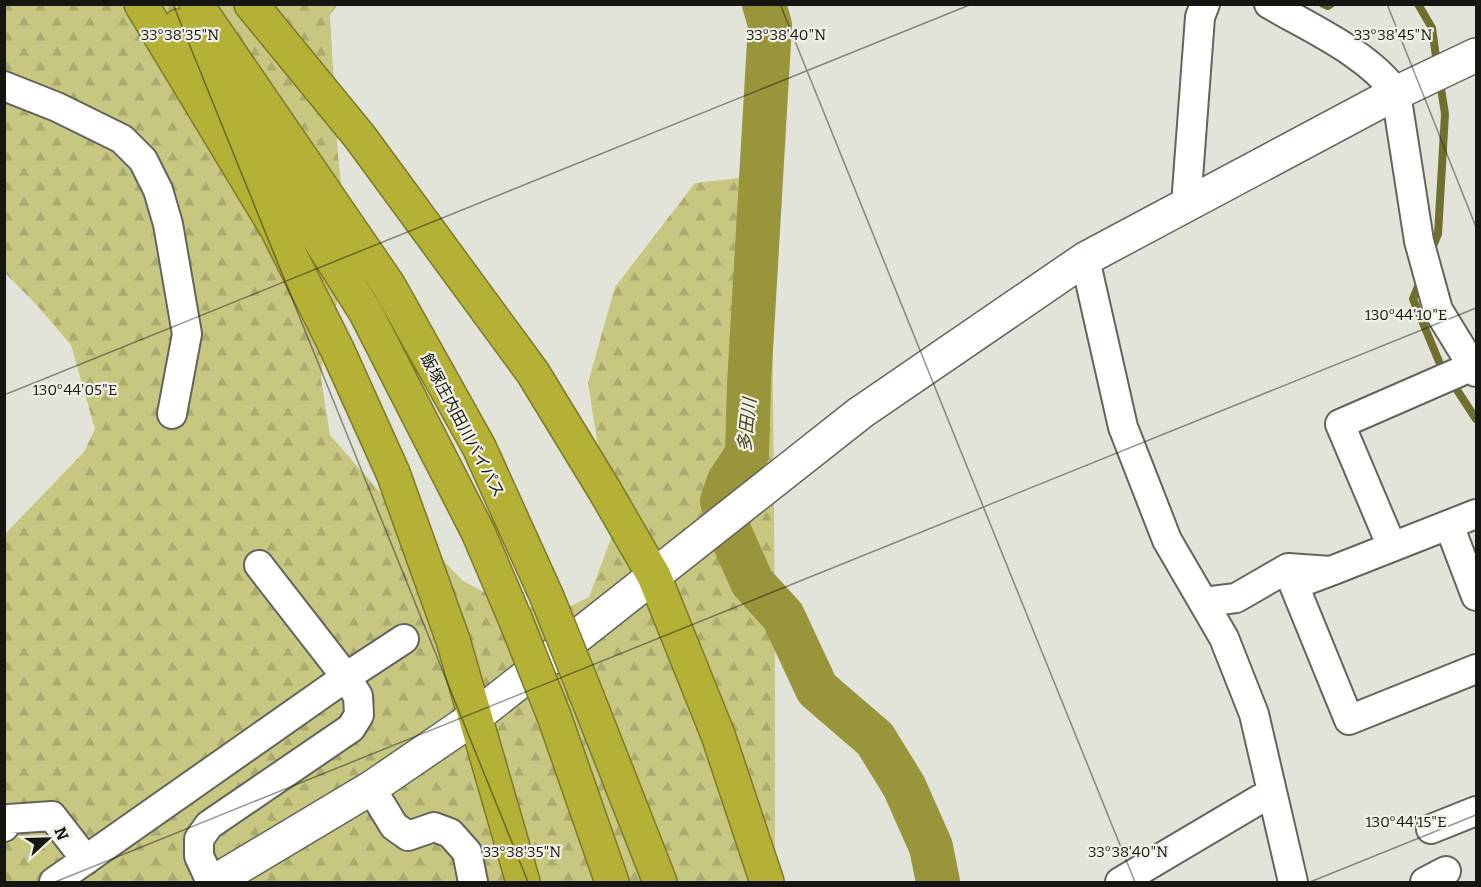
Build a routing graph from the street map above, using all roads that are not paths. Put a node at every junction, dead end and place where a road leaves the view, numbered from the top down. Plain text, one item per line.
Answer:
1 (141, 4) edge
2 (162, 4) edge
3 (196, 4) edge
4 (251, 4) edge
5 (1205, 4) edge
6 (1269, 4) edge
7 (1476, 55) edge
8 (4, 86) edge
9 (1396, 93) junction
10 (1186, 205) junction
11 (1086, 259) junction
12 (1475, 369) edge
13 (172, 414) dead end
14 (1476, 514) edge
15 (1449, 525) junction
16 (1392, 547) junction
17 (260, 565) dead end
18 (1331, 571) junction
19 (654, 576) junction
20 (1476, 596) edge
21 (1204, 602) junction
22 (404, 639) dead end
23 (1476, 669) edge
24 (346, 676) junction
25 (476, 717) junction
26 (371, 788) junction
27 (1272, 792) junction
28 (1476, 811) edge
29 (6, 821) edge
30 (1431, 829) dead end
31 (86, 860) junction
32 (54, 882) edge
33 (213, 882) edge
34 (473, 882) edge
35 (523, 882) edge
36 (612, 882) edge
37 (660, 882) edge
38 (767, 882) edge
39 (1120, 882) edge
40 (1293, 882) edge

1 - 25 highway
2 - 36 highway, 飯塚庄内田川バイパス, bridge
3 - 37 highway, 飯塚庄内田川バイパス, bridge
4 - 19 highway
5 - 10 street
6 - 9 street
7 - 9 street
8 - 13 street
9 - 10 street
9 - 12 street
10 - 11 street
11 - 19 street
11 - 21 street
12 - 16 street
14 - 15 street
15 - 16 street
15 - 20 street
16 - 18 street
17 - 24 street
18 - 21 street
18 - 23 street
19 - 25 street
19 - 38 highway
21 - 27 street
22 - 24 street
24 - 31 street
24 - 33 street
25 - 26 street
25 - 35 highway
26 - 33 street
26 - 34 street
27 - 39 street
27 - 40 street
28 - 30 street
29 - 31 street
31 - 32 street

